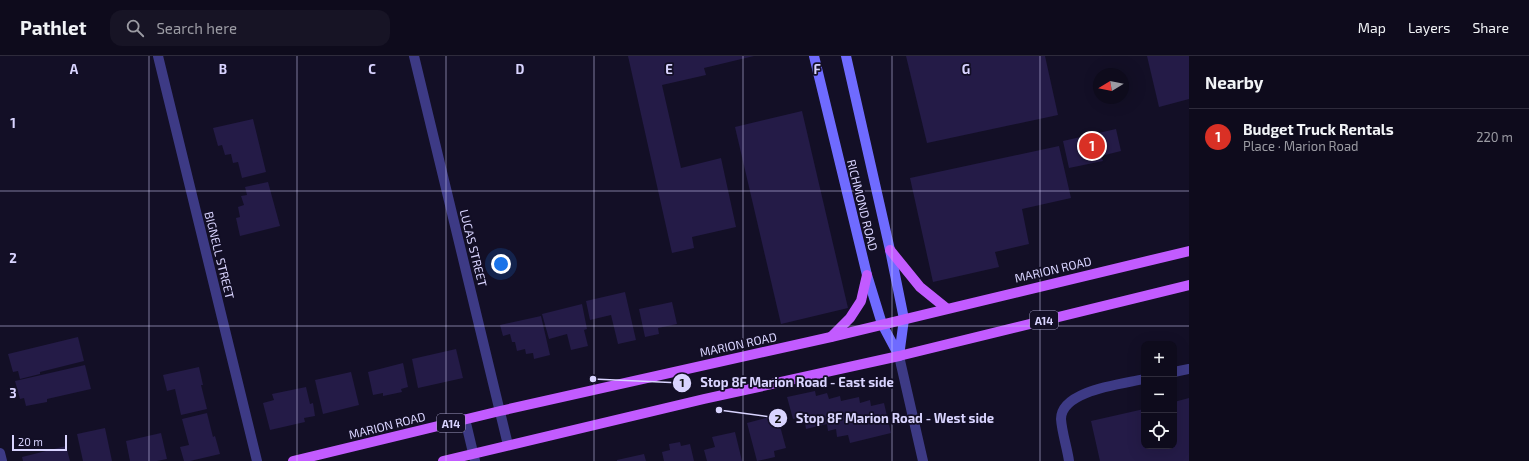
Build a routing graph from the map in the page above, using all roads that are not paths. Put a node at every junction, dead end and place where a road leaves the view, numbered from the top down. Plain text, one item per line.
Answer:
1 (158, 56) edge
2 (414, 56) edge
3 (814, 56) edge
4 (846, 56) edge
5 (890, 250) junction
6 (1189, 251) edge
7 (867, 275) junction
8 (1189, 285) edge
9 (946, 308) junction
10 (904, 319) junction
11 (882, 324) junction
12 (831, 337) junction
13 (899, 356) junction
14 (1189, 369) edge
15 (1177, 371) edge
16 (1141, 380) edge
17 (500, 411) junction
18 (465, 419) junction
19 (508, 445) junction
20 (0, 453) edge
21 (474, 457) edge
22 (2, 461) edge
23 (257, 461) edge
24 (293, 461) edge
25 (443, 461) edge
26 (923, 461) edge
27 (1069, 461) edge

1 - 23 street, BIGNELL STREET
2 - 17 street, LUCAS STREET
3 - 7 main road, RICHMOND ROAD
4 - 5 main road, RICHMOND ROAD
5 - 9 main road
5 - 10 main road, RICHMOND ROAD
6 - 9 main road, MARION ROAD / A14
7 - 11 main road, RICHMOND ROAD
7 - 12 main road
8 - 13 main road, A14
9 - 10 main road, MARION ROAD / A14
10 - 11 main road, MARION ROAD / A14
10 - 13 main road, RICHMOND ROAD
11 - 12 main road, MARION ROAD / A14
11 - 13 main road, RICHMOND ROAD
12 - 17 main road, MARION ROAD / A14
13 - 19 main road, A14
13 - 26 street, RICHMOND ROAD
14 - 15 street
16 - 27 street
17 - 18 main road, MARION ROAD / A14
17 - 19 street, LUCAS STREET
18 - 21 street
18 - 24 main road, MARION ROAD / A14
19 - 21 main road, A14
20 - 22 street
21 - 25 main road, A14

